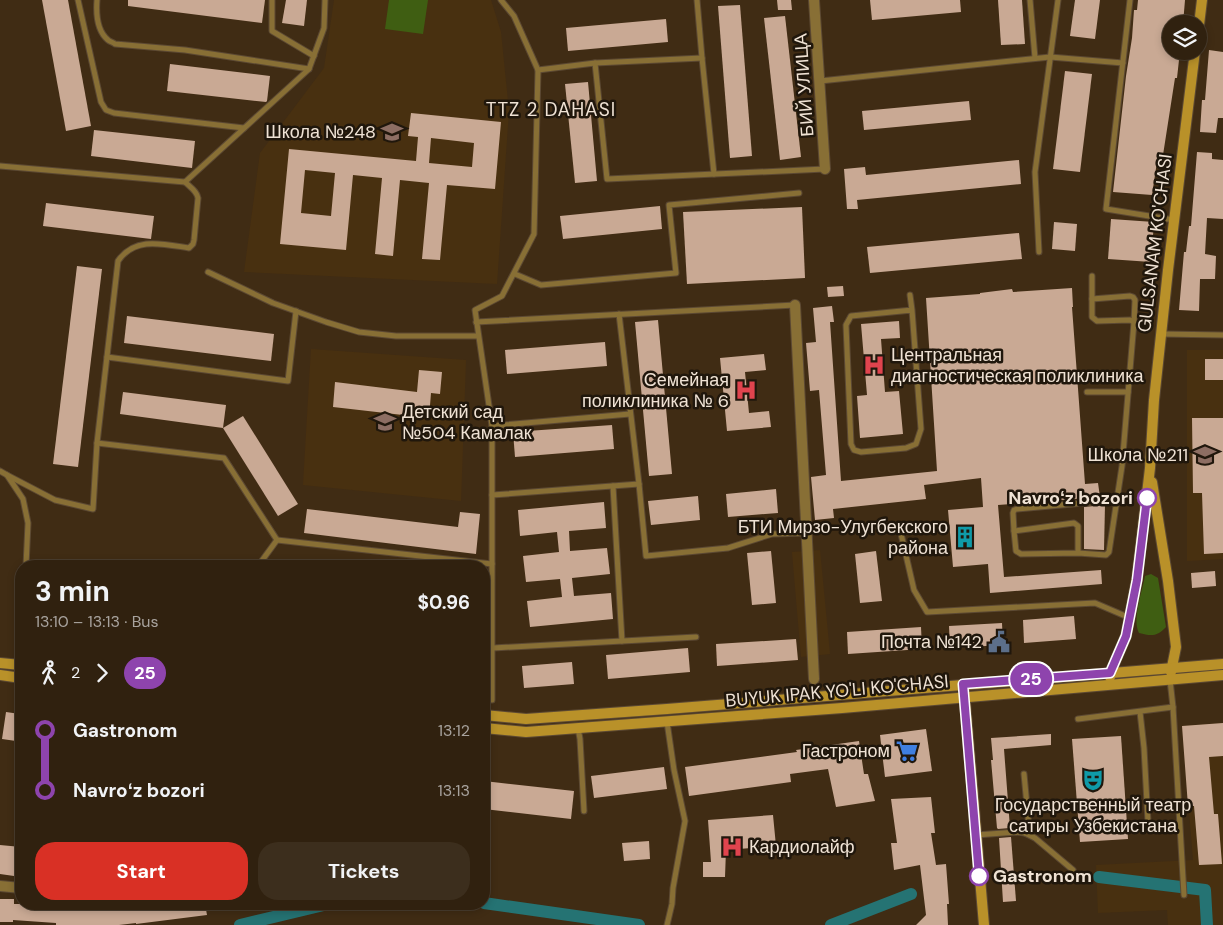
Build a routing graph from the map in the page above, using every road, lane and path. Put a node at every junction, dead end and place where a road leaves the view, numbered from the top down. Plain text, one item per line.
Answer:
1 (78, 0) edge
2 (97, 0) edge
3 (272, 0) edge
4 (325, 0) edge
5 (501, 0) edge
6 (697, 0) edge
7 (814, 0) edge
8 (1030, 0) edge
9 (1058, 0) edge
10 (1130, 0) edge
11 (1202, 0) edge
12 (1200, 15) edge
13 (314, 56) junction
14 (1050, 57) junction
15 (702, 58) junction
16 (1035, 58) junction
17 (1194, 60) edge
18 (595, 63) junction
19 (1123, 63) junction
20 (309, 69) junction
21 (538, 70) junction
22 (820, 81) junction
23 (244, 128) junction
24 (0, 166) edge
25 (825, 169) joint
26 (714, 174) junction
27 (185, 182) junction
28 (799, 193) dead end
29 (1174, 220) junction
30 (1039, 252) dead end
31 (208, 272) dead end
32 (515, 274) junction
33 (1092, 276) dead end
34 (910, 295) dead end
35 (1092, 299) junction
36 (796, 305) joint
37 (912, 310) junction
38 (296, 311) junction
39 (619, 314) junction
40 (476, 322) junction
41 (1134, 322) junction
42 (1161, 334) junction
43 (1223, 335) edge
44 (478, 336) junction
45 (107, 357) junction
46 (1088, 392) dead end
47 (1128, 392) junction
48 (630, 414) junction
49 (492, 426) junction
50 (97, 444) junction
51 (1150, 468) junction
52 (0, 470) edge
53 (7, 474) junction
54 (639, 484) junction
55 (613, 486) junction
56 (492, 495) junction
57 (1117, 500) junction
58 (872, 527) dead end
59 (1014, 531) junction
60 (806, 533) junction
61 (277, 540) junction
62 (1078, 553) junction
63 (26, 560) edge
64 (262, 560) edge
65 (456, 560) edge
66 (492, 564) joint
67 (1130, 618) junction
68 (696, 637) dead end
69 (622, 641) junction
70 (492, 648) junction
71 (0, 663) edge
72 (15, 664) edge
73 (1223, 664) edge
74 (1172, 668) junction
75 (1110, 673) junction
76 (0, 675) edge
77 (1223, 675) edge
78 (15, 677) edge
79 (814, 679) dead end
80 (1170, 680) junction
81 (963, 684) junction
82 (1111, 685) junction
83 (964, 697) junction
84 (492, 700) dead end
85 (1173, 707) junction
86 (1140, 712) junction
87 (490, 716) edge
88 (1078, 719) dead end
89 (667, 721) junction
90 (578, 728) junction
91 (490, 729) edge
92 (1024, 774) dead end
93 (584, 811) dead end
94 (1148, 822) dead end
95 (1025, 833) junction
96 (976, 835) junction
97 (1073, 870) dead end
98 (0, 886) edge
99 (15, 887) edge
100 (1184, 895) dead end
101 (667, 925) edge
102 (984, 925) edge

1 - 23 lane
2 - 20 lane
3 - 13 lane
4 - 13 lane
5 - 21 lane
6 - 15 lane
7 - 22 street, БИЙ УЛИЦА
8 - 16 lane
9 - 14 lane
10 - 19 lane
11 - 12 main road
13 - 20 lane
14 - 16 lane
14 - 19 lane
14 - 30 lane
15 - 18 lane
15 - 26 lane
16 - 22 lane
17 - 29 main road, GULSANAM KO'CHASI
18 - 21 lane
18 - 26 lane
19 - 29 lane
20 - 23 lane
21 - 32 lane
22 - 25 street, БИЙ УЛИЦА
23 - 27 lane
24 - 27 lane
25 - 26 lane
27 - 45 lane
28 - 32 lane
29 - 42 main road, GULSANAM KO'CHASI
31 - 38 lane
32 - 40 lane
33 - 35 lane
34 - 37 lane
35 - 41 lane
35 - 41 lane
36 - 39 lane
36 - 60 street
37 - 37 lane
38 - 44 lane
38 - 45 lane
39 - 40 lane
39 - 48 lane
40 - 44 lane
41 - 47 lane
42 - 43 lane
42 - 51 main road, GULSANAM KO'CHASI
44 - 49 lane
45 - 50 lane
46 - 47 lane
47 - 57 lane
48 - 49 lane
48 - 54 lane
49 - 56 lane
50 - 53 lane
50 - 61 lane
51 - 67 main road, GULSANAM KO'CHASI
51 - 74 main road, GULSANAM KO'CHASI
52 - 53 lane
53 - 63 lane
54 - 55 lane
54 - 60 lane
55 - 56 lane
55 - 69 lane
56 - 66 lane
57 - 59 lane
57 - 62 lane
58 - 67 lane
59 - 62 lane
59 - 62 lane
60 - 79 street
61 - 64 lane
61 - 65 lane
66 - 70 lane
67 - 75 main road, GULSANAM KO'CHASI
68 - 69 lane
69 - 70 lane
70 - 84 lane
71 - 72 main road
73 - 74 main road
74 - 75 main road
74 - 80 main road, GULSANAM KO'CHASI
75 - 81 main road, BUYUK IPAK YO'LI KO'CHASI
75 - 82 main road, GULSANAM KO'CHASI
76 - 78 main road
77 - 80 main road, BUYUK IPAK YO'LI KO'CHASI
80 - 82 main road, BUYUK IPAK YO'LI KO'CHASI
80 - 85 lane
81 - 83 main road
81 - 87 main road, BUYUK IPAK YO'LI KO'CHASI
82 - 83 main road, BUYUK IPAK YO'LI KO'CHASI
83 - 89 main road, BUYUK IPAK YO'LI KO'CHASI
83 - 96 main road
85 - 86 lane
85 - 100 lane
86 - 88 lane
86 - 94 lane
89 - 90 main road, BUYUK IPAK YO'LI KO'CHASI
89 - 101 lane
90 - 91 main road, BUYUK IPAK YO'LI KO'CHASI
90 - 93 lane
92 - 95 lane
95 - 96 lane
95 - 97 lane
96 - 102 main road
98 - 99 street

